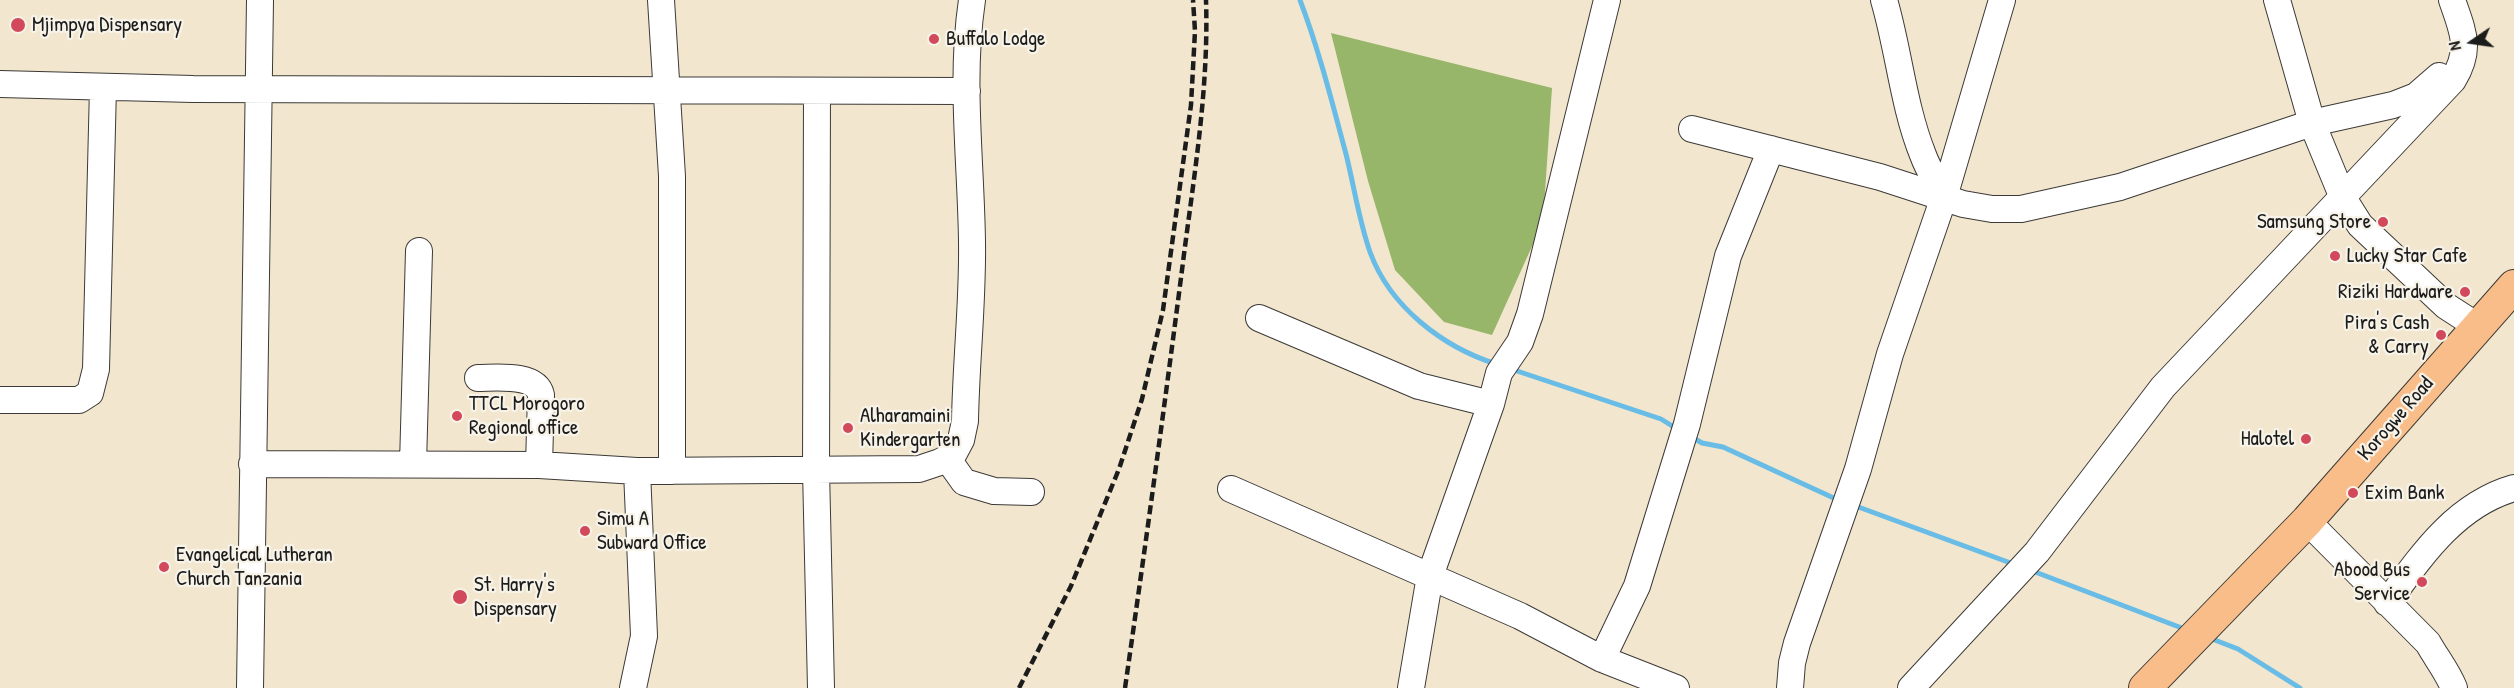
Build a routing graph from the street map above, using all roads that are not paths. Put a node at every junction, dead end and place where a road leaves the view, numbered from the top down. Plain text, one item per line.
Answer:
1 (260, 0) edge
2 (661, 0) edge
3 (972, 0) edge
4 (1607, 0) edge
5 (1884, 0) edge
6 (2002, 0) edge
7 (2277, 0) edge
8 (2452, 0) edge
9 (2465, 39) junction
10 (0, 84) edge
11 (103, 87) junction
12 (257, 88) junction
13 (667, 89) junction
14 (817, 91) junction
15 (967, 91) junction
16 (2312, 123) junction
17 (1692, 129) dead end
18 (1771, 149) junction
19 (1944, 197) junction
20 (2343, 198) junction
21 (419, 251) dead end
22 (2514, 286) edge
23 (1259, 318) dead end
24 (2477, 326) junction
25 (478, 378) dead end
26 (0, 400) edge
27 (1491, 404) junction
28 (948, 458) junction
29 (252, 464) junction
30 (413, 464) junction
31 (539, 465) junction
32 (816, 470) junction
33 (637, 471) junction
34 (672, 471) junction
35 (2514, 488) edge
36 (1231, 489) dead end
37 (1031, 492) dead end
38 (2307, 521) junction
39 (1430, 576) junction
40 (2387, 603) junction
41 (1602, 658) junction
42 (250, 688) edge
43 (633, 688) edge
44 (821, 688) edge
45 (1412, 688) edge
46 (1676, 688) edge
47 (1790, 688) edge
48 (1911, 688) edge
49 (2145, 688) edge
50 (2454, 688) edge

1 - 12 street
2 - 13 street
3 - 15 street
4 - 27 street
5 - 19 street
6 - 19 street
7 - 16 street
8 - 9 street
9 - 16 street
9 - 20 street
10 - 11 street
11 - 12 street
11 - 26 street
12 - 13 street
12 - 29 street
13 - 14 street
13 - 34 street
14 - 15 street
14 - 32 street
15 - 28 street
16 - 19 street
16 - 20 street
17 - 18 street
18 - 19 street
18 - 41 street
19 - 47 street
20 - 24 street
20 - 48 street
21 - 30 street
22 - 24 main road, Korogwe Road
23 - 27 street
24 - 38 main road, Korogwe Road
25 - 31 street
27 - 39 street
28 - 32 street
28 - 37 street
29 - 30 street
29 - 42 street
30 - 31 street
31 - 33 street
32 - 34 street
32 - 44 street
33 - 34 street
33 - 43 street
35 - 40 street
36 - 39 street
38 - 40 street
38 - 49 main road, Korogwe Road
39 - 41 street
39 - 45 street
40 - 50 street
41 - 46 street

